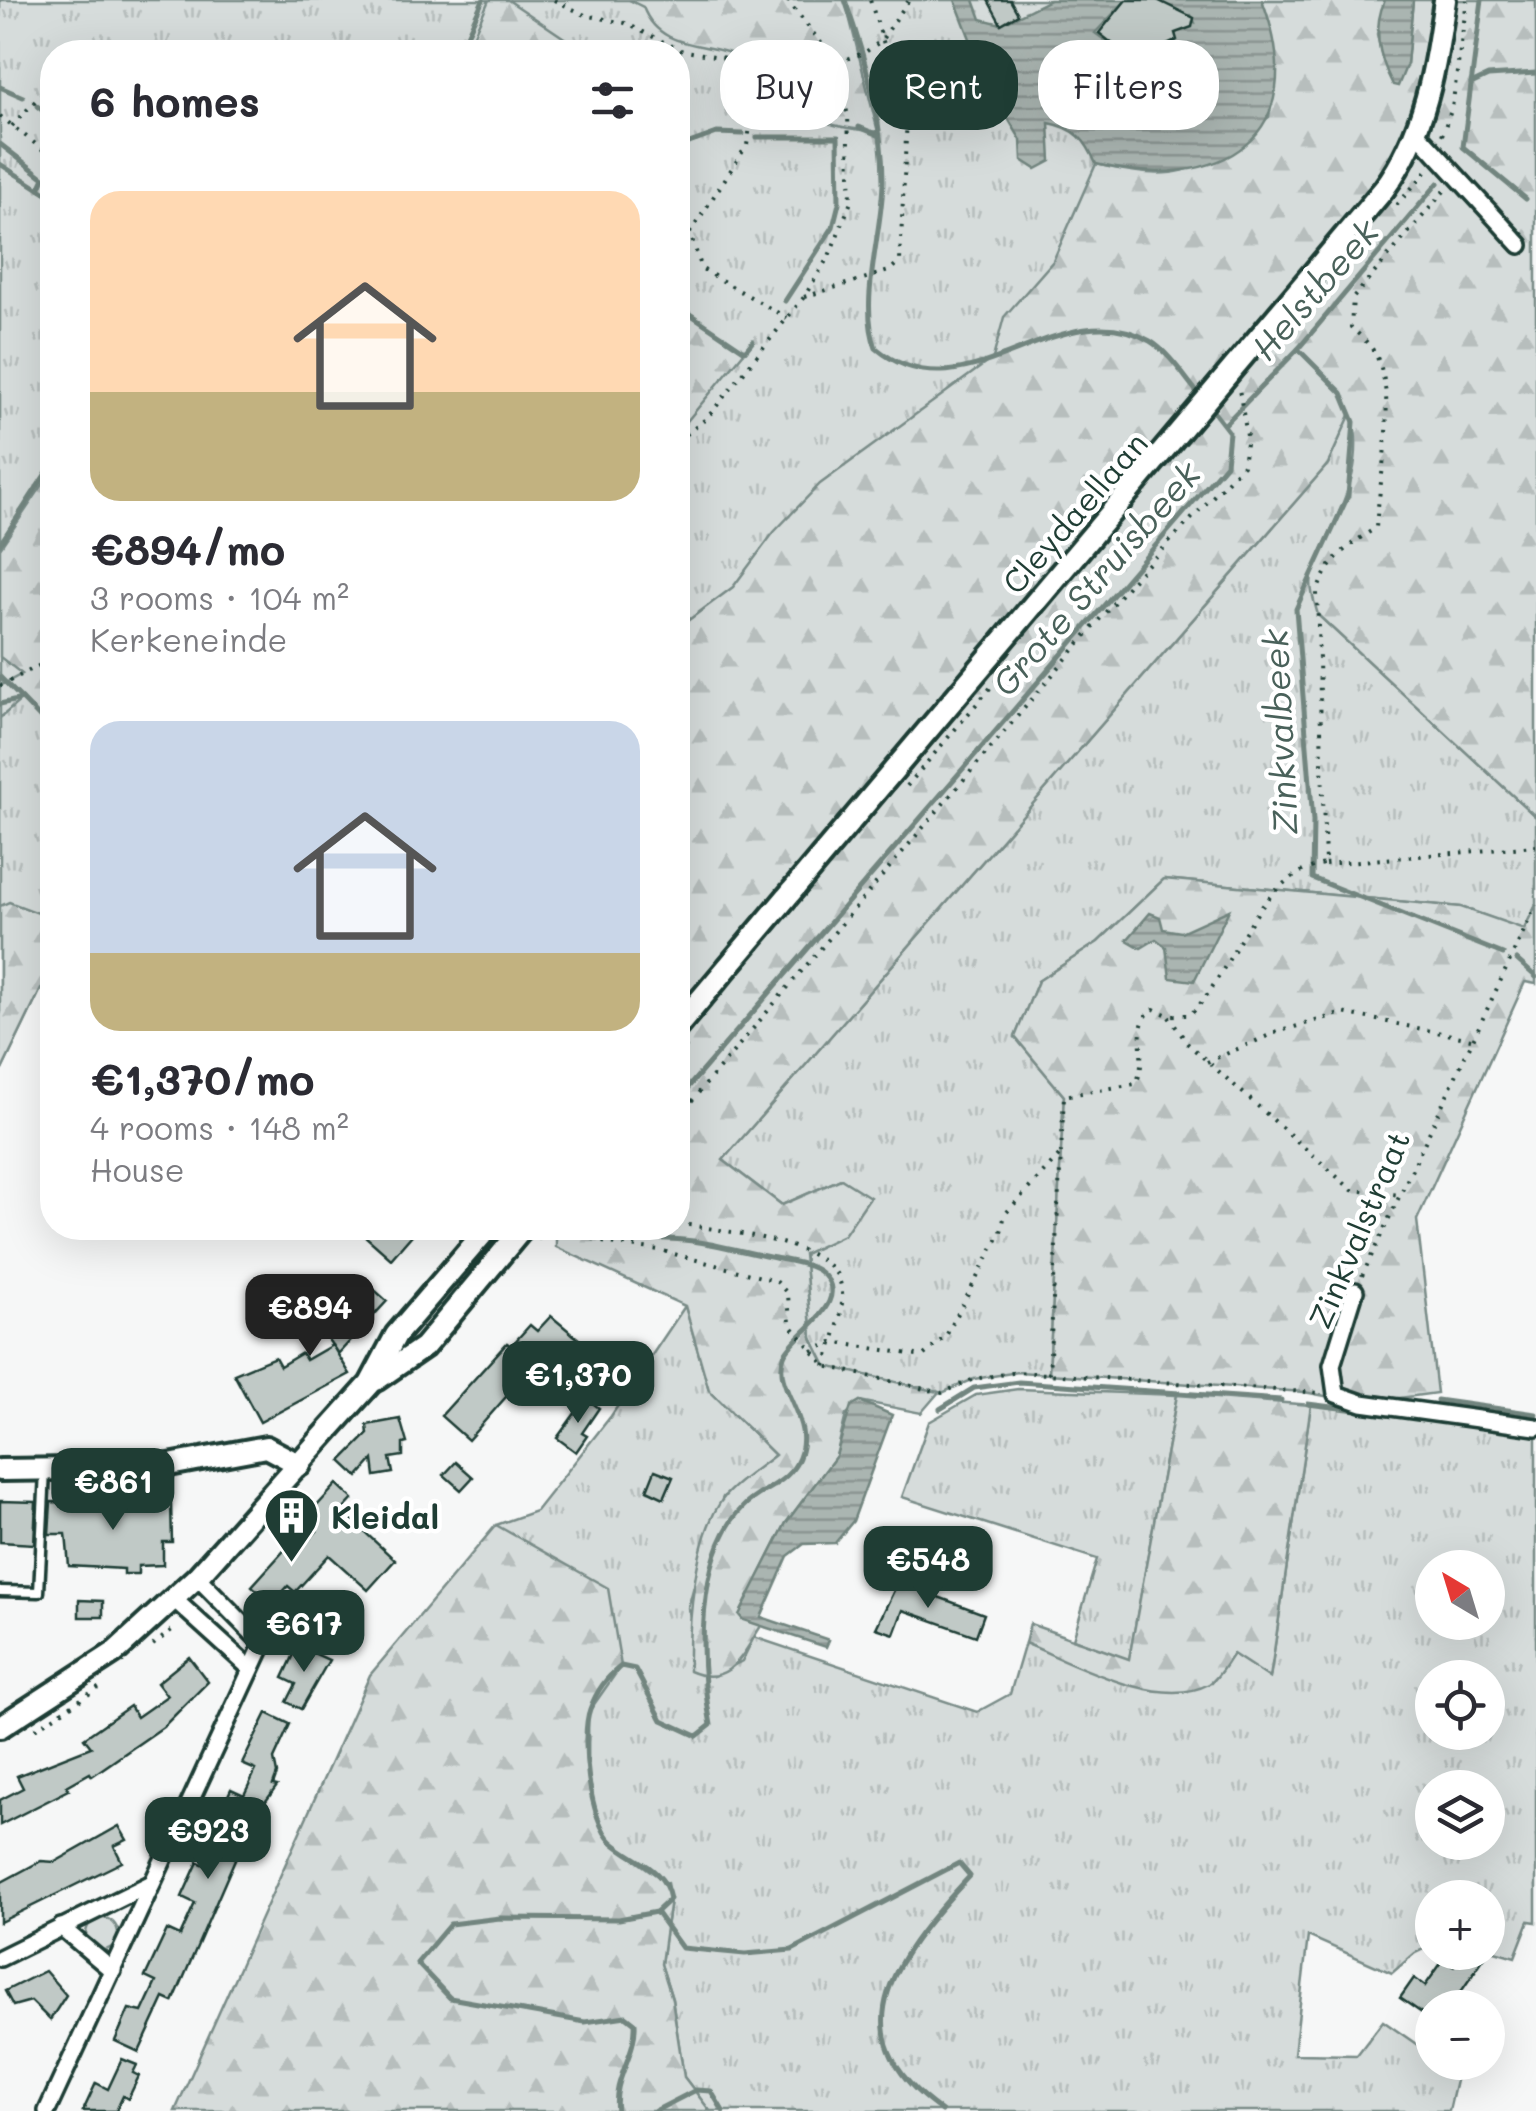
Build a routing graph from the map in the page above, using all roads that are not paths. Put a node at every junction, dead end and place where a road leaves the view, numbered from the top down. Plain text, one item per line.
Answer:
1 (1445, 0) edge
2 (1418, 134) junction
3 (1520, 245) dead end
4 (690, 1012) edge
5 (478, 1240) edge
6 (522, 1240) edge
7 (1355, 1291) road end
8 (370, 1384) junction
9 (1536, 1427) edge
10 (300, 1465) junction
11 (0, 1470) edge
12 (45, 1471) junction
13 (198, 1578) junction
14 (0, 1591) edge
15 (175, 1600) junction
16 (251, 1668) junction
17 (0, 1727) edge
18 (152, 1882) junction
19 (61, 1927) junction
20 (0, 1958) edge
21 (113, 1970) junction
22 (47, 2111) edge

1 - 2 street, Cleydaellaan
2 - 3 street
2 - 4 street, Cleydaellaan
5 - 8 street
6 - 8 street
7 - 9 street, Zinkvalstraat
8 - 10 street
10 - 12 street
10 - 13 street
11 - 12 street
12 - 14 lane
13 - 15 street
13 - 16 street
15 - 16 street
15 - 17 street
16 - 18 street
18 - 19 street
18 - 21 street
19 - 20 street
19 - 21 street
21 - 22 street

